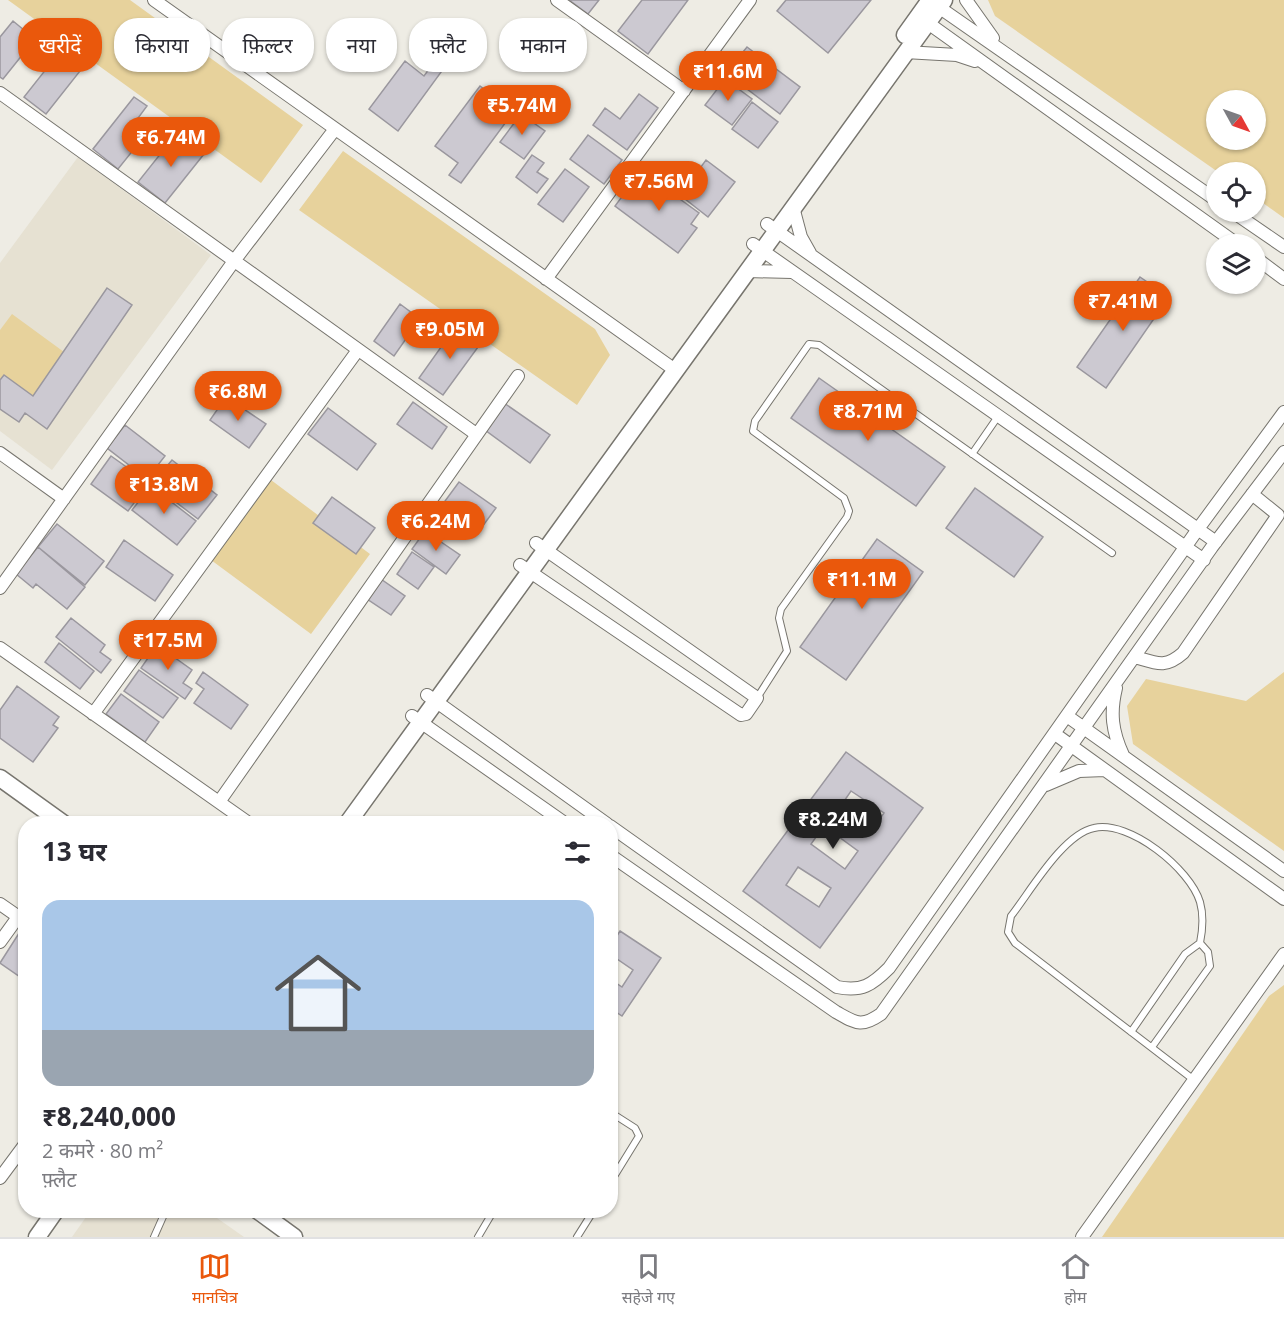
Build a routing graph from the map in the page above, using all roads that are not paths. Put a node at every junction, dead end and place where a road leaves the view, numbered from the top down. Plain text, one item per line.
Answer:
1 (154, 0) edge
2 (557, 0) edge
3 (750, 0) edge
4 (966, 0) edge
5 (929, 7) edge
6 (905, 52) junction
7 (1006, 54) junction
8 (991, 67) junction
9 (684, 91) junction
10 (0, 93) edge
11 (335, 129) junction
12 (1206, 193) edge
13 (793, 207) junction
14 (1248, 222) edge
15 (771, 227) junction
16 (1223, 234) edge
17 (757, 247) junction
18 (1284, 247) edge
19 (811, 255) junction
20 (234, 261) junction
21 (1266, 266) edge
22 (747, 271) junction
23 (793, 272) junction
24 (546, 279) junction
25 (1284, 279) edge
26 (358, 350) junction
27 (670, 367) junction
28 (518, 376) dead end
29 (1284, 412) edge
30 (999, 415) junction
31 (476, 434) junction
32 (1284, 452) edge
33 (0, 453) edge
34 (972, 454) junction
35 (1252, 494) junction
36 (64, 500) junction
37 (1198, 529) junction
38 (1216, 542) junction
39 (541, 546) junction
40 (1186, 546) junction
41 (1112, 553) dead end
42 (1204, 560) junction
43 (525, 568) junction
44 (0, 588) edge
45 (0, 648) edge
46 (1135, 657) junction
47 (1118, 681) junction
48 (431, 698) junction
49 (758, 698) junction
50 (93, 714) junction
51 (1067, 716) junction
52 (416, 719) junction
53 (1084, 728) junction
54 (1055, 734) junction
55 (1071, 746) junction
56 (1124, 756) junction
57 (1105, 770) junction
58 (0, 778) edge
59 (1042, 787) junction
60 (219, 802) junction
61 (53, 816) edge
62 (239, 816) edge
63 (341, 816) edge
64 (352, 816) edge
65 (555, 816) edge
66 (596, 816) edge
67 (618, 831) edge
68 (618, 861) edge
69 (1284, 871) edge
70 (1284, 899) edge
71 (0, 904) edge
72 (18, 916) edge
73 (18, 923) edge
74 (0, 942) edge
75 (1200, 943) junction
76 (1284, 954) edge
77 (1131, 1032) junction
78 (1152, 1047) junction
79 (1194, 1080) junction
80 (618, 1117) edge
81 (18, 1154) edge
82 (618, 1170) edge
83 (0, 1178) edge
84 (50, 1218) edge
85 (63, 1218) edge
86 (162, 1218) edge
87 (268, 1218) edge
88 (489, 1218) edge
89 (589, 1218) edge
90 (37, 1237) edge
91 (50, 1237) edge
92 (154, 1237) edge
93 (294, 1237) edge
94 (477, 1237) edge
95 (577, 1237) edge
96 (1082, 1237) edge

1 - 11 street
2 - 9 street
3 - 9 street
4 - 7 street
5 - 6 street
5 - 7 street
5 - 8 street
5 - 15 street
6 - 8 street
6 - 13 street
7 - 12 street
8 - 16 street
9 - 24 street
10 - 20 street
11 - 20 street
11 - 24 street
13 - 15 street
13 - 19 street
14 - 18 street
15 - 17 street
15 - 19 street
17 - 22 street
17 - 23 street
17 - 27 street
19 - 37 street
20 - 26 street
20 - 36 street
21 - 25 street
22 - 23 street
22 - 27 street
23 - 30 street
24 - 27 street
26 - 31 street
26 - 50 street
27 - 39 street
28 - 31 street
29 - 37 street
30 - 34 lane
30 - 40 street
31 - 60 street
32 - 35 street
33 - 36 street
34 - 41 lane
34 - 49 lane
35 - 38 street
35 - 46 street
36 - 44 street
37 - 38 street
37 - 40 street
38 - 42 street
39 - 43 street
39 - 49 street
40 - 42 street
40 - 51 street
42 - 46 street
43 - 48 street
43 - 49 street
45 - 50 street
46 - 47 street
47 - 53 street
47 - 56 street
48 - 52 street
48 - 66 street
50 - 60 street
51 - 53 street
51 - 54 street
52 - 63 street
52 - 64 street
52 - 65 street
53 - 55 street
53 - 56 street
54 - 55 street
54 - 67 street
55 - 57 street
55 - 59 street
56 - 69 street
57 - 59 street
57 - 70 street
58 - 61 street
59 - 68 street
60 - 62 street
71 - 72 street
73 - 74 street
75 - 77 lane
75 - 77 lane
75 - 78 lane
76 - 79 street
77 - 78 lane
78 - 79 lane
79 - 96 street
80 - 82 lane
81 - 83 street
84 - 90 street
85 - 91 street
86 - 92 lane
87 - 93 street
88 - 94 lane
89 - 95 lane

